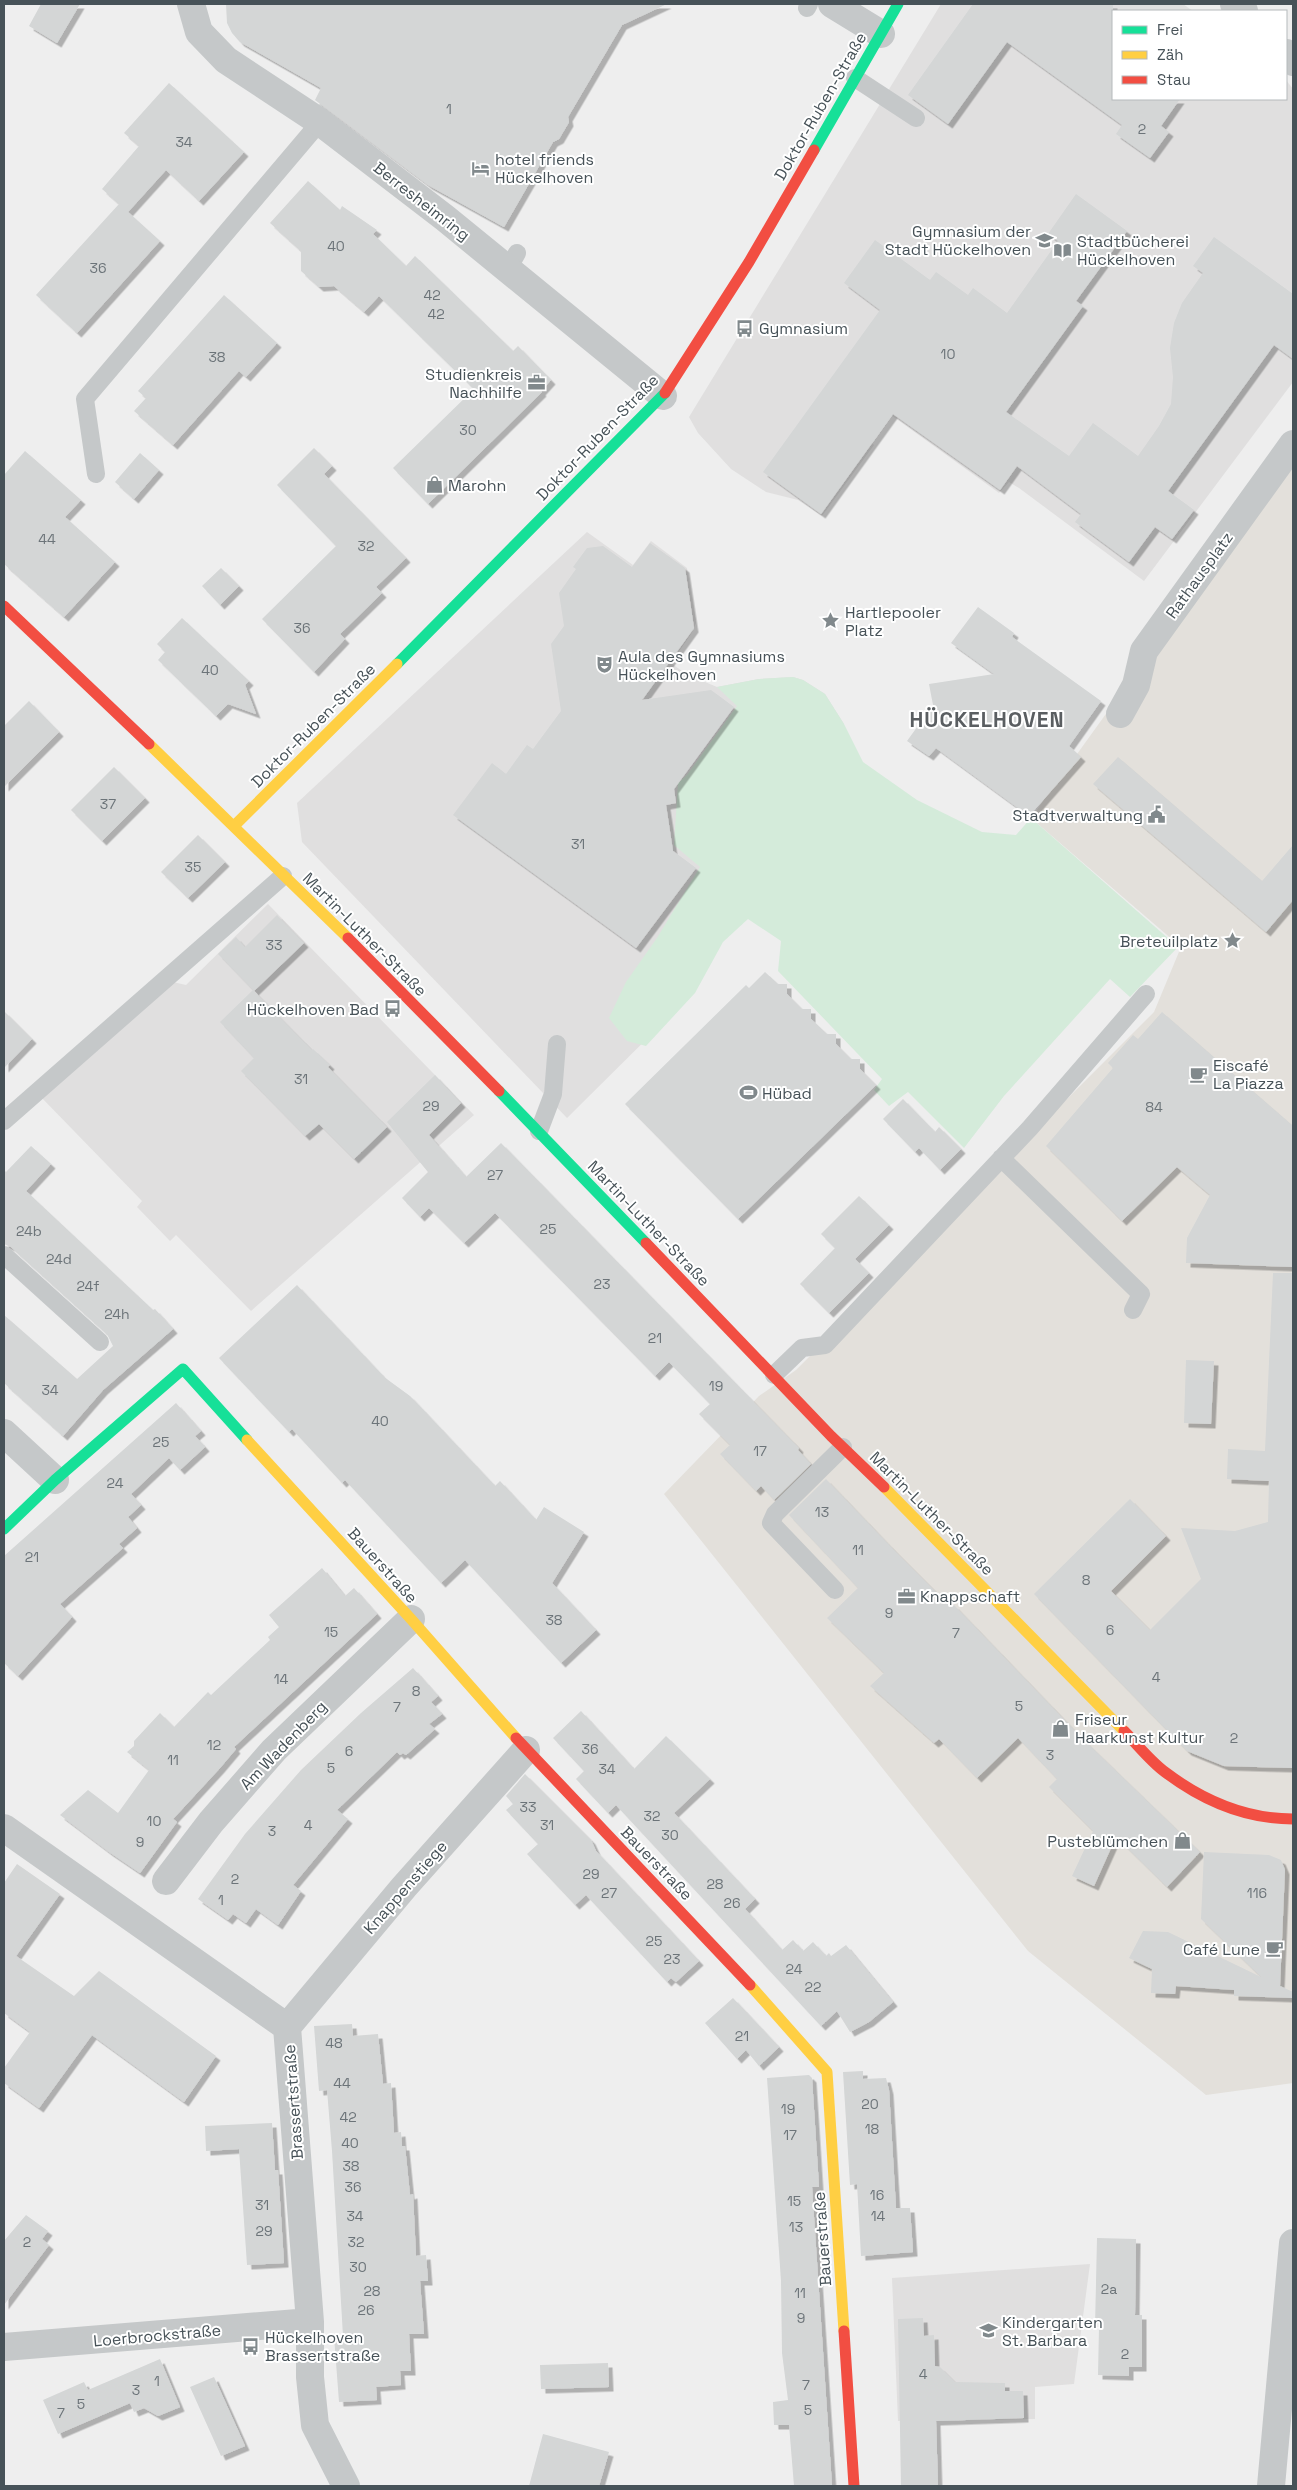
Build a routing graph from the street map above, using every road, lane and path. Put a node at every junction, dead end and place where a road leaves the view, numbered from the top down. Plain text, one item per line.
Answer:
1 (191, 4) edge
2 (898, 4) edge
3 (816, 5) edge
4 (881, 34) junction
5 (855, 78) junction
6 (916, 118) dead end
7 (320, 122) junction
8 (663, 396) junction
9 (1293, 444) edge
10 (96, 474) dead end
11 (7, 613) edge
12 (1120, 714) dead end
13 (234, 826) junction
14 (283, 876) junction
15 (1146, 994) dead end
16 (557, 1044) dead end
17 (4, 1121) edge
18 (539, 1131) junction
19 (1001, 1158) junction
20 (4, 1254) edge
21 (1133, 1310) dead end
22 (100, 1342) dead end
23 (774, 1375) junction
24 (4, 1433) edge
25 (843, 1447) junction
26 (55, 1480) junction
27 (4, 1530) edge
28 (835, 1590) dead end
29 (411, 1618) junction
30 (526, 1750) junction
31 (1293, 1819) edge
32 (4, 1828) edge
33 (166, 1882) dead end
34 (287, 2027) junction
35 (1293, 2243) edge
36 (310, 2322) junction
37 (4, 2347) edge
38 (346, 2486) edge
39 (854, 2486) edge
40 (1271, 2486) edge

1 - 7 street, Berresheimring
2 - 4 street, Doktor-Ruben-Straße
3 - 4 street
4 - 5 street, Doktor-Ruben-Straße
5 - 6 lane
5 - 8 street, Doktor-Ruben-Straße
7 - 8 street, Berresheimring
7 - 10 lane
8 - 13 street, Doktor-Ruben-Straße
9 - 12 street, Rathausplatz
11 - 13 street, Martin-Luther-Straße
13 - 14 street, Martin-Luther-Straße
14 - 17 lane
14 - 18 street, Martin-Luther-Straße
15 - 19 lane
16 - 18 lane
18 - 23 street, Martin-Luther-Straße
19 - 21 lane
19 - 23 lane
20 - 22 lane
23 - 25 street, Martin-Luther-Straße
24 - 26 street
25 - 28 lane
25 - 31 street, Martin-Luther-Straße
26 - 27 street
26 - 29 street, Bauerstraße
29 - 30 street, Bauerstraße
29 - 33 street, Am Wadenberg
30 - 34 street, Knappenstiege
30 - 39 street, Bauerstraße
32 - 34 street, Brassertstraße
34 - 36 street, Brassertstraße
35 - 40 street
36 - 37 street, Loerbrockstraße
36 - 38 street, Brassertstraße

